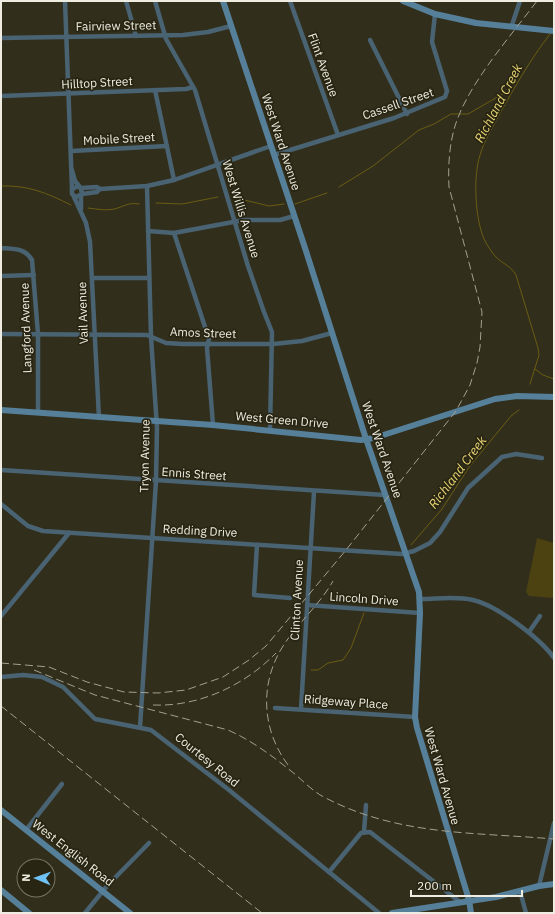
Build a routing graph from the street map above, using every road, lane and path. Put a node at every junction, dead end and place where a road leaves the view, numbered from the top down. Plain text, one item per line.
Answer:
1 (65, 1) edge
2 (126, 1) edge
3 (155, 1) edge
4 (223, 1) edge
5 (290, 1) edge
6 (403, 1) edge
7 (520, 1) edge
8 (435, 14) junction
9 (512, 25) junction
10 (232, 26) junction
11 (554, 31) edge
12 (164, 34) junction
13 (136, 36) junction
14 (66, 37) junction
15 (1, 38) edge
16 (370, 40) dead end
17 (194, 87) junction
18 (155, 90) junction
19 (69, 94) junction
20 (1, 96) edge
21 (407, 114) junction
22 (338, 135) junction
23 (167, 146) junction
24 (271, 146) junction
25 (71, 151) junction
26 (274, 155) junction
27 (218, 166) junction
28 (72, 170) junction
29 (174, 180) junction
30 (147, 186) junction
31 (80, 187) junction
32 (72, 189) junction
33 (100, 189) junction
34 (81, 195) junction
35 (74, 196) junction
36 (81, 209) junction
37 (294, 216) junction
38 (234, 221) junction
39 (148, 231) junction
40 (174, 233) junction
41 (1, 248) edge
42 (34, 275) junction
43 (1, 276) edge
44 (92, 278) junction
45 (149, 278) junction
46 (332, 333) junction
47 (1, 334) edge
48 (38, 334) junction
49 (94, 334) junction
50 (151, 337) junction
51 (208, 344) junction
52 (273, 344) junction
53 (554, 397) edge
54 (1, 410) edge
55 (38, 412) junction
56 (99, 418) junction
57 (156, 421) junction
58 (213, 425) junction
59 (270, 430) junction
60 (366, 439) junction
61 (542, 458) dead end
62 (1, 470) edge
63 (156, 481) junction
64 (314, 492) junction
65 (385, 495) junction
66 (1, 504) edge
67 (68, 533) junction
68 (152, 538) junction
69 (257, 544) junction
70 (310, 548) junction
71 (406, 553) junction
72 (290, 598) dead end
73 (421, 599) junction
74 (307, 605) junction
75 (420, 613) junction
76 (1, 616) edge
77 (540, 616) dead end
78 (529, 632) junction
79 (554, 658) edge
80 (1, 677) edge
81 (275, 708) dead end
82 (301, 709) junction
83 (415, 717) junction
84 (140, 727) junction
85 (62, 784) dead end
86 (366, 805) dead end
87 (1, 810) edge
88 (554, 823) edge
89 (26, 830) junction
90 (364, 832) junction
91 (150, 843) dead end
92 (329, 872) junction
93 (554, 884) edge
94 (539, 886) junction
95 (1, 890) edge
96 (103, 891) junction
97 (520, 891) junction
98 (469, 900) junction
99 (460, 902) junction
100 (407, 912) edge
101 (29, 913) edge
102 (85, 913) edge
103 (130, 913) edge
104 (379, 913) edge
105 (392, 913) edge
106 (471, 913) edge
107 (526, 913) edge

1 - 14 street
2 - 13 street
3 - 12 street, West Willis Avenue
4 - 10 street, West Ward Avenue
5 - 22 street, Flint Avenue
6 - 8 street
7 - 9 street
8 - 9 street
8 - 21 street, Cassell Street
9 - 11 street
10 - 12 street, Fairview Street
10 - 24 street, West Ward Avenue
12 - 13 street, Fairview Street
12 - 17 street, West Willis Avenue
13 - 14 street, Fairview Street
14 - 15 street, Fairview Street
14 - 19 street
16 - 21 street
17 - 18 street, Hilltop Street
17 - 27 street, West Willis Avenue
18 - 19 street, Hilltop Street
18 - 23 street
19 - 20 street, Hilltop Street
19 - 25 street
21 - 22 street, Cassell Street
22 - 26 street, Cassell Street
23 - 25 street, Mobile Street
23 - 29 street
24 - 26 street, West Ward Avenue
24 - 27 street
25 - 28 street
26 - 37 street, West Ward Avenue
27 - 29 street
27 - 38 street, West Willis Avenue
28 - 31 street
28 - 32 street
29 - 30 street
30 - 33 street
30 - 39 street, Tryon Avenue
31 - 32 street
31 - 33 street
31 - 34 street, Vail Avenue
32 - 35 street, Vail Avenue
33 - 34 street
34 - 35 street
34 - 36 street, Vail Avenue
35 - 36 street, Vail Avenue
36 - 44 street, Vail Avenue
37 - 38 street
37 - 46 street, West Ward Avenue
38 - 40 street
38 - 52 street, West Willis Avenue
39 - 40 street
39 - 45 street, Tryon Avenue
40 - 51 street
41 - 42 street, Langford Avenue
42 - 43 street
42 - 48 street, Langford Avenue
44 - 45 street
44 - 49 street, Vail Avenue
45 - 50 street, Tryon Avenue
46 - 52 street, Amos Street
46 - 60 street, West Ward Avenue
47 - 48 street, Amos Street
48 - 49 street, Amos Street
48 - 55 street, Langford Avenue
49 - 50 street, Amos Street
49 - 56 street, Vail Avenue
50 - 51 street, Amos Street
50 - 57 street, Tryon Avenue
51 - 52 street, Amos Street
51 - 58 street
52 - 59 street, West Willis Avenue
53 - 60 street, West Green Drive
54 - 55 street, West Green Drive
55 - 56 street, West Green Drive
56 - 57 street, West Green Drive
57 - 58 street, West Green Drive
57 - 63 street, Tryon Avenue
58 - 59 street, West Green Drive
59 - 60 street, West Green Drive
60 - 65 street, West Ward Avenue
61 - 71 street
62 - 63 street, Ennis Street
63 - 64 street, Ennis Street
63 - 68 street, Tryon Avenue
64 - 65 street, Ennis Street
64 - 70 street, Clinton Avenue
65 - 71 street, West Ward Avenue
66 - 67 street, Redding Drive
67 - 68 street, Redding Drive
67 - 76 street
68 - 69 street, Redding Drive
68 - 84 street, Tryon Avenue
69 - 70 street, Redding Drive
69 - 72 street
70 - 71 street, Redding Drive
70 - 74 street, Clinton Avenue
71 - 73 street, West Ward Avenue
73 - 75 street, West Ward Avenue
73 - 78 street
74 - 75 street, Lincoln Drive
74 - 82 street, Clinton Avenue
75 - 83 street, West Ward Avenue
77 - 78 street
78 - 79 street
80 - 84 street, Courtesy Road
81 - 82 street, Ridgeway Place
82 - 83 street, Ridgeway Place
83 - 98 street, West Ward Avenue
84 - 92 street, Courtesy Road
85 - 89 street
86 - 90 street
87 - 89 street, West English Road
88 - 94 street
89 - 96 street, West English Road
90 - 92 street
90 - 99 street
91 - 96 street
92 - 104 street, Courtesy Road
93 - 94 street
94 - 97 street
95 - 101 street
96 - 102 street
96 - 103 street, West English Road
97 - 98 street
97 - 107 street
98 - 99 street
98 - 106 street, West Ward Avenue
99 - 100 street
100 - 105 street

